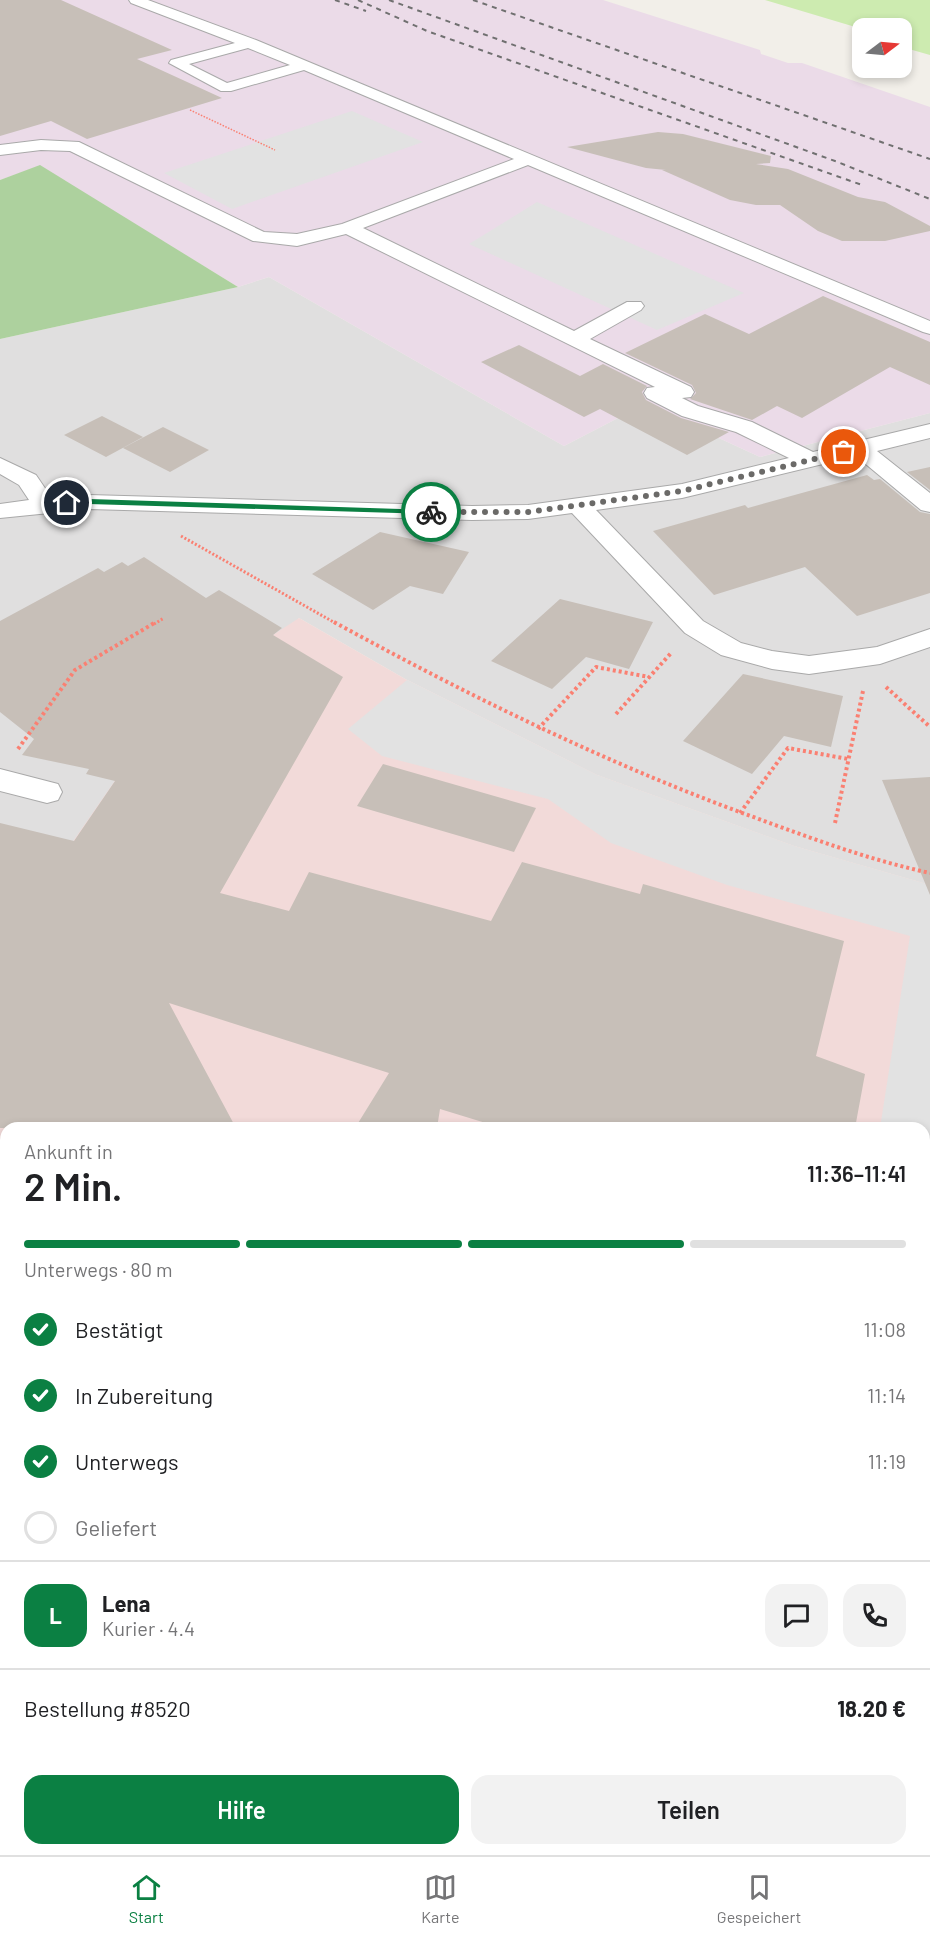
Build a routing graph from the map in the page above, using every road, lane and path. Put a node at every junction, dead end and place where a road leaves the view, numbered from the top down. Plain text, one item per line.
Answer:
1 (136, 0) edge
2 (251, 43) junction
3 (305, 65) junction
4 (190, 110) dead end
5 (0, 150) edge
6 (275, 150) dead end
7 (529, 159) junction
8 (348, 228) junction
9 (634, 306) dead end
10 (930, 328) edge
11 (546, 339) dead end
12 (575, 339) junction
13 (683, 392) dead end
14 (930, 431) edge
15 (860, 448) junction
16 (811, 460) junction
17 (0, 465) edge
18 (142, 504) junction
19 (44, 505) junction
20 (930, 505) edge
21 (578, 506) junction
22 (0, 512) edge
23 (164, 618) dead end
24 (694, 627) junction
25 (930, 638) edge
26 (862, 665) junction
27 (649, 677) junction
28 (616, 714) dead end
29 (930, 727) edge
30 (538, 729) junction
31 (14, 754) dead end
32 (848, 759) junction
33 (0, 780) edge
34 (47, 792) dead end
35 (740, 813) junction
36 (835, 823) dead end
37 (930, 873) edge

1 - 2 street
2 - 3 street
2 - 3 street
3 - 7 street
4 - 6 path
5 - 8 street
7 - 8 street
7 - 10 street
8 - 12 street
9 - 12 street
11 - 16 street
12 - 13 street
14 - 15 street
15 - 16 street
15 - 20 street
16 - 21 street
17 - 19 street
18 - 19 street
18 - 21 street
18 - 30 path
19 - 22 street
21 - 24 street
23 - 31 path
24 - 26 street
24 - 27 path
25 - 26 street
26 - 29 path
26 - 32 path
27 - 28 path
27 - 30 path
30 - 35 path
32 - 35 path
32 - 36 path
33 - 34 street
35 - 37 path

